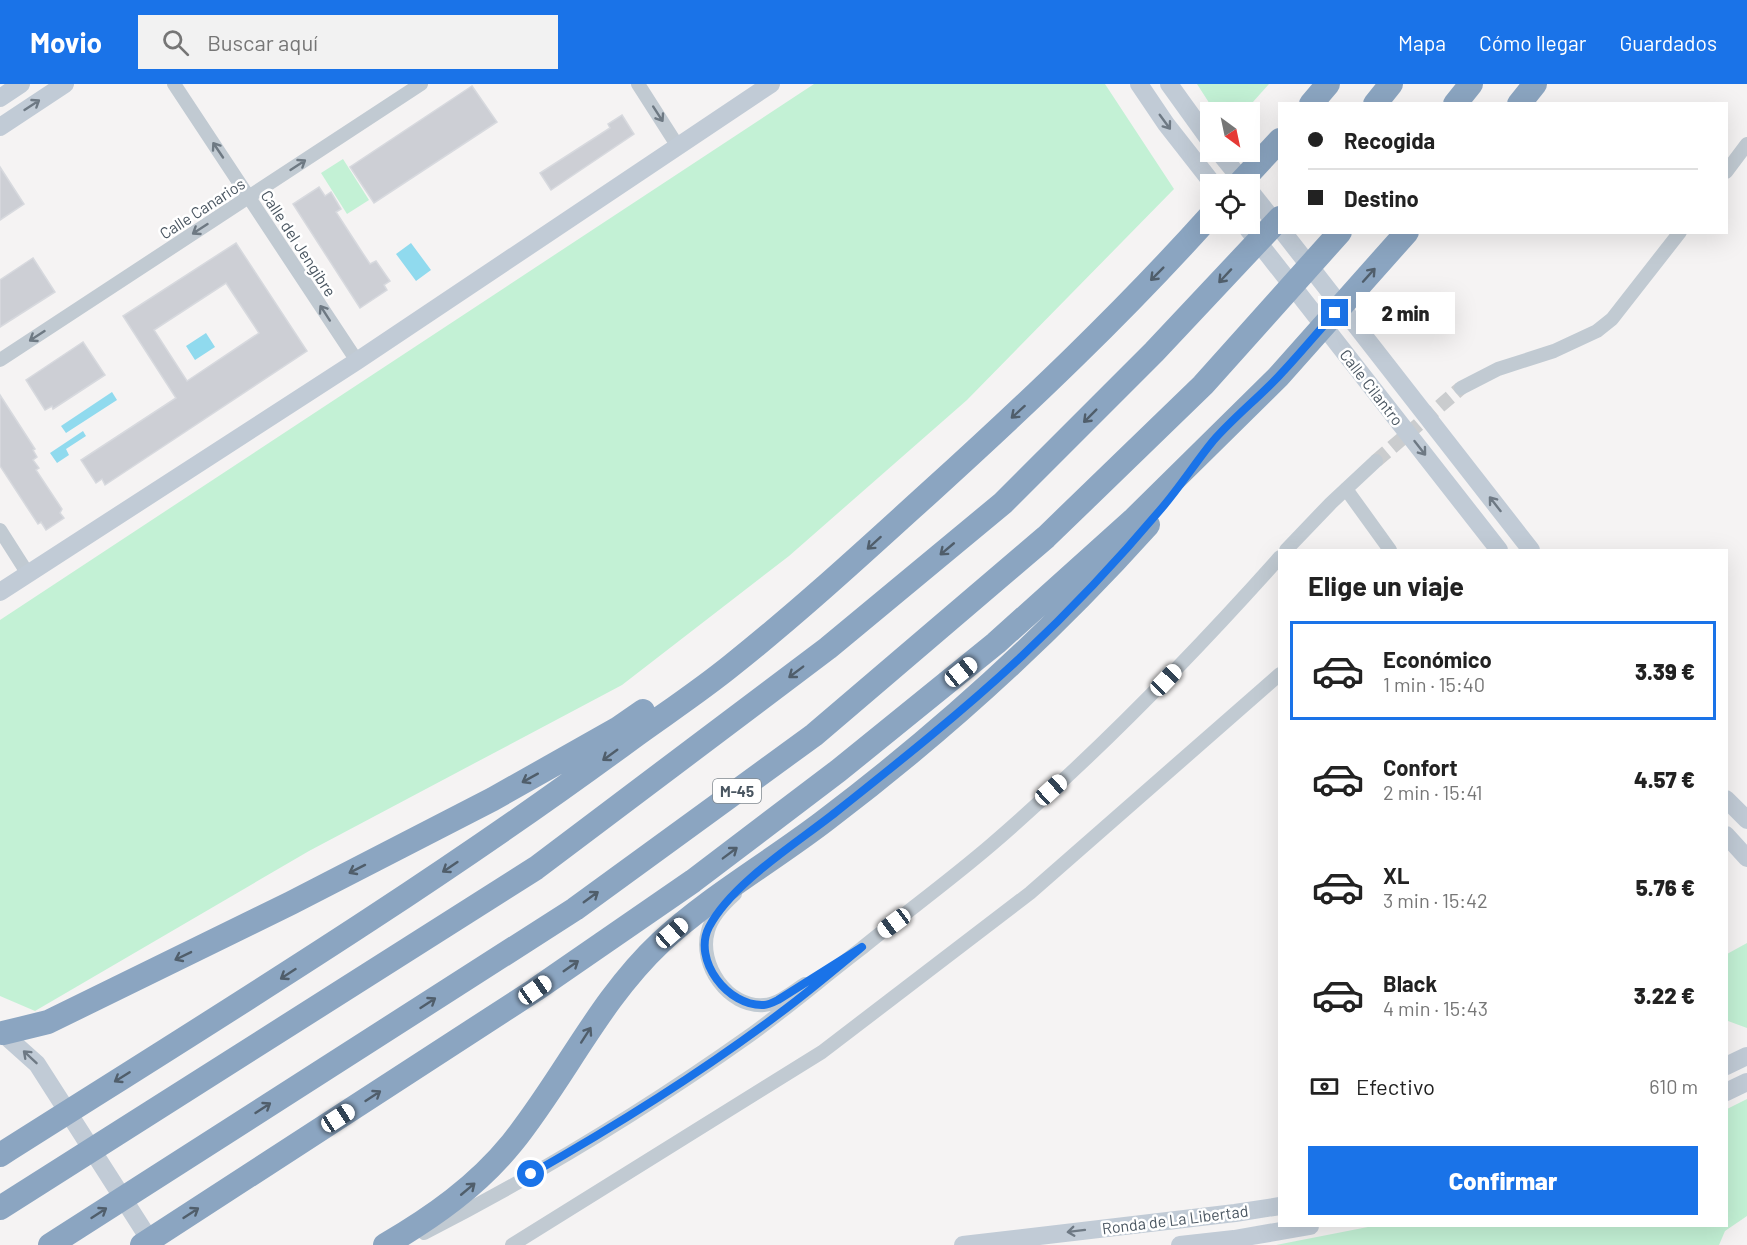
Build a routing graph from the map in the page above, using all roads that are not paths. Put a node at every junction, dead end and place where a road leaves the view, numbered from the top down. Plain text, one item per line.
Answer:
1 (21, 84) edge
2 (65, 84) edge
3 (174, 84) edge
4 (421, 84) edge
5 (638, 84) edge
6 (771, 84) edge
7 (1139, 84) edge
8 (1169, 84) edge
9 (1328, 84) edge
10 (1391, 84) edge
11 (1471, 84) edge
12 (1535, 84) edge
13 (0, 98) edge
14 (1313, 102) edge
15 (1378, 102) edge
16 (1457, 102) edge
17 (1521, 102) edge
18 (0, 127) edge
19 (1200, 127) edge
20 (1278, 142) edge
21 (1747, 144) edge
22 (677, 145) junction
23 (1227, 162) edge
24 (1728, 169) edge
25 (1205, 174) edge
26 (1237, 174) edge
27 (1248, 174) edge
28 (249, 197) junction
29 (1260, 204) edge
30 (1278, 220) edge
31 (1278, 226) edge
32 (1200, 227) edge
33 (1252, 234) edge
34 (1284, 234) edge
35 (1338, 234) edge
36 (1405, 234) edge
37 (1678, 234) edge
38 (0, 360) edge
39 (357, 362) junction
40 (1461, 388) tunnel mouth
41 (1214, 440) junction
42 (1376, 461) tunnel mouth
43 (1346, 489) junction
44 (0, 530) edge
45 (1287, 549) edge
46 (1389, 549) edge
47 (1498, 549) edge
48 (1530, 549) edge
49 (1278, 559) edge
50 (28, 574) junction
51 (838, 576) junction
52 (0, 592) edge
53 (1278, 676) edge
54 (1728, 801) edge
55 (1747, 820) edge
56 (1728, 837) edge
57 (1747, 858) edge
58 (771, 861) junction
59 (862, 947) junction
60 (2, 1032) edge
61 (1747, 1056) edge
62 (1728, 1065) edge
63 (1747, 1082) edge
64 (1728, 1091) edge
65 (0, 1155) edge
66 (1278, 1206) edge
67 (0, 1208) edge
68 (1304, 1227) edge
69 (50, 1245) edge
70 (142, 1245) edge
71 (153, 1245) edge
72 (385, 1245) edge
73 (396, 1245) edge
74 (512, 1245) edge
75 (963, 1245) edge
76 (1180, 1245) edge

1 - 13 street
18 -> 2 street
28 -> 3 street, Calle del Jengibre
28 -> 4 street, Calle Canarios
5 -> 22 street
6 - 22 street
7 -> 25 street
8 - 19 street
9 - 14 highway
10 - 15 highway
11 - 16 highway
12 - 17 highway
20 - 27 highway
21 - 24 street
22 - 39 street
23 - 26 street
28 -> 38 street, Calle Canarios
39 -> 28 street, Calle del Jengibre
29 - 31 street
30 -> 67 highway
32 -> 51 highway
33 -> 47 street, Calle Cilantro
48 -> 34 street, Calle Cilantro
69 -> 35 highway, M-45
41 -> 36 highway
37 - 40 street
39 - 50 street
41 - 58 highway
70 -> 41 highway
42 - 43 street
43 - 45 street
43 - 46 street
44 - 50 street
49 - 59 street
50 - 52 street
51 -> 60 highway
51 -> 65 highway
53 - 74 street
54 - 55 street
56 - 57 street
58 - 59 street
72 -> 58 highway
59 - 73 street
71 -> 60 street
61 - 62 street
63 - 64 street
66 -> 75 street, Ronda de La Libertad
68 - 76 street, Ronda de La Libertad

